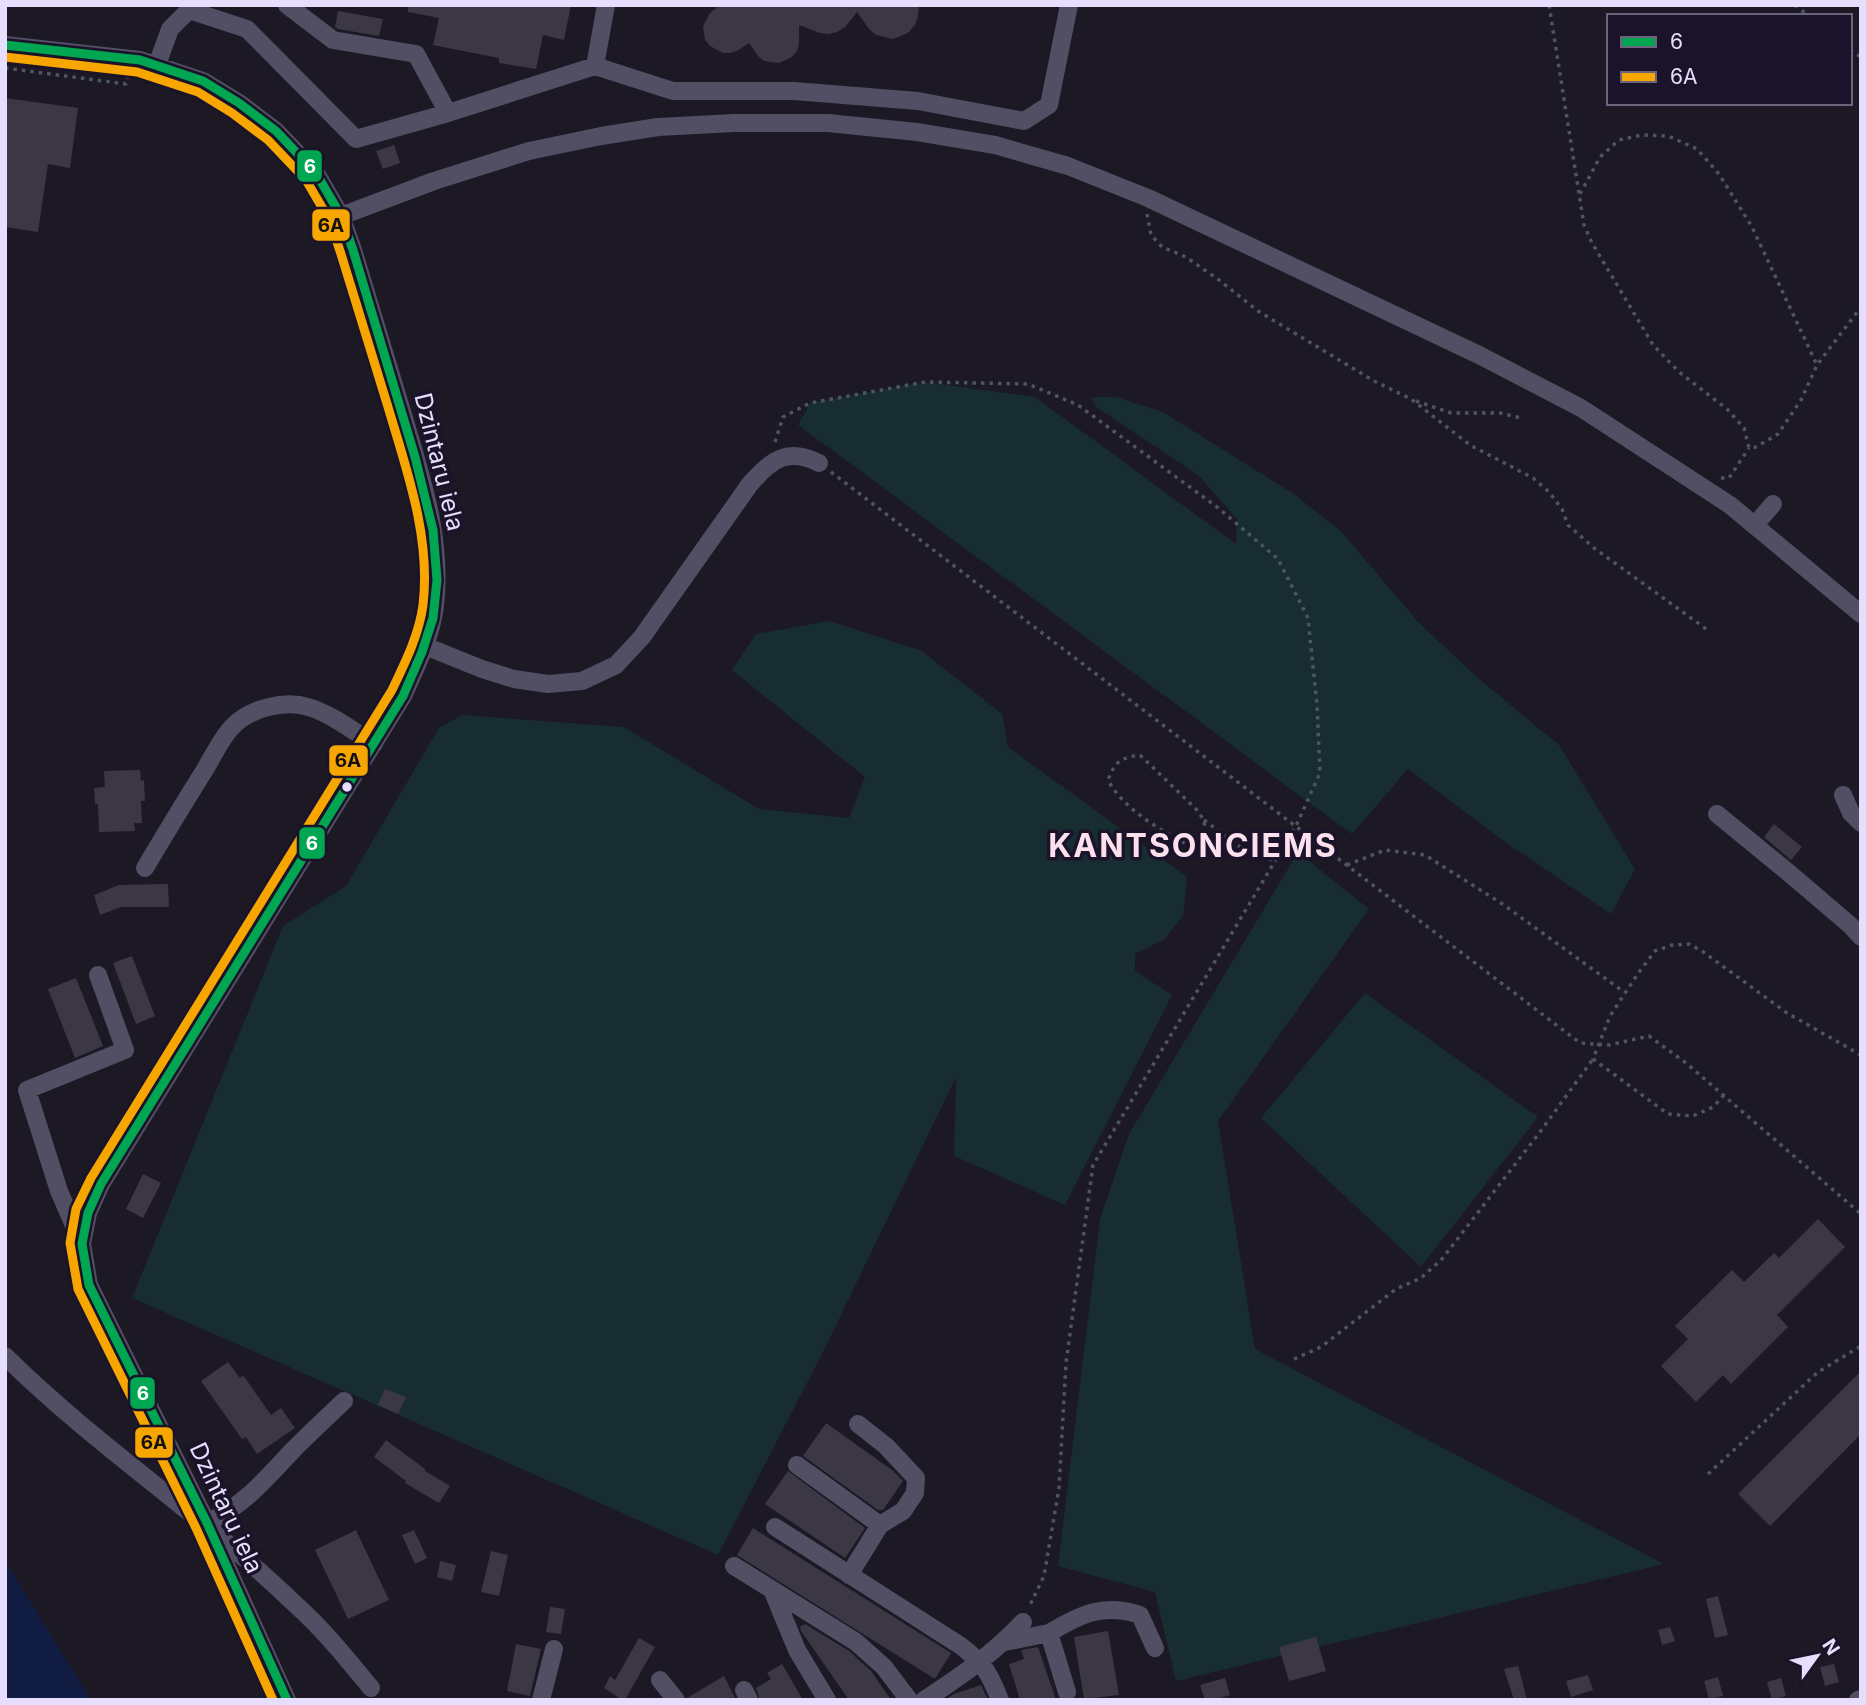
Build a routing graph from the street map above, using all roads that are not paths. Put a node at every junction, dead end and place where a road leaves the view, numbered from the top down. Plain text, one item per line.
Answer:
1 (287, 5) edge
2 (606, 5) edge
3 (1069, 5) edge
4 (5, 45) edge
5 (157, 65) junction
6 (596, 66) junction
7 (448, 113) junction
8 (341, 216) junction
9 (819, 463) road end
10 (1773, 504) dead end
11 (1755, 525) junction
12 (1861, 614) edge
13 (425, 646) junction
14 (374, 744) junction
15 (1843, 795) dead end
16 (1717, 814) dead end
17 (1861, 823) edge
18 (145, 868) dead end
19 (1861, 937) edge
20 (98, 975) dead end
21 (82, 1244) junction
22 (5, 1356) edge
23 (344, 1401) dead end
24 (859, 1424) dead end
25 (797, 1465) dead end
26 (207, 1523) junction
27 (880, 1525) junction
28 (775, 1527) dead end
29 (734, 1566) dead end
30 (849, 1575) junction
31 (774, 1592) junction
32 (1023, 1622) road end
33 (1049, 1633) junction
34 (1005, 1642) junction
35 (1155, 1648) dead end
36 (555, 1649) dead end
37 (981, 1661) junction
38 (660, 1681) dead end
39 (1067, 1692) dead end
40 (376, 1694) edge
41 (929, 1698) edge
42 (287, 1700) edge
43 (541, 1700) edge
44 (676, 1700) edge
45 (827, 1700) edge
46 (909, 1700) edge
47 (1000, 1700) edge

1 - 7 street
2 - 6 street
3 - 6 street
4 - 5 street, Dzintaru iela
5 - 7 street
5 - 8 street, Dzintaru iela
6 - 7 street
8 - 11 street
8 - 13 street, Dzintaru iela
9 - 13 street
10 - 11 street
11 - 12 street
13 - 14 street, Dzintaru iela
14 - 18 street
14 - 21 street, Dzintaru iela
15 - 17 street
16 - 19 street
20 - 21 street
21 - 26 street, Dzintaru iela
22 - 40 street, bridge
23 - 26 street
24 - 27 street
25 - 27 street
26 - 42 street, Dzintaru iela
27 - 30 street
28 - 30 street
29 - 31 street
30 - 37 street
31 - 45 street
31 - 46 street
32 - 34 street
33 - 34 street
33 - 35 street
33 - 39 street
34 - 37 street
36 - 43 street
37 - 41 street
37 - 47 street
38 - 44 street

